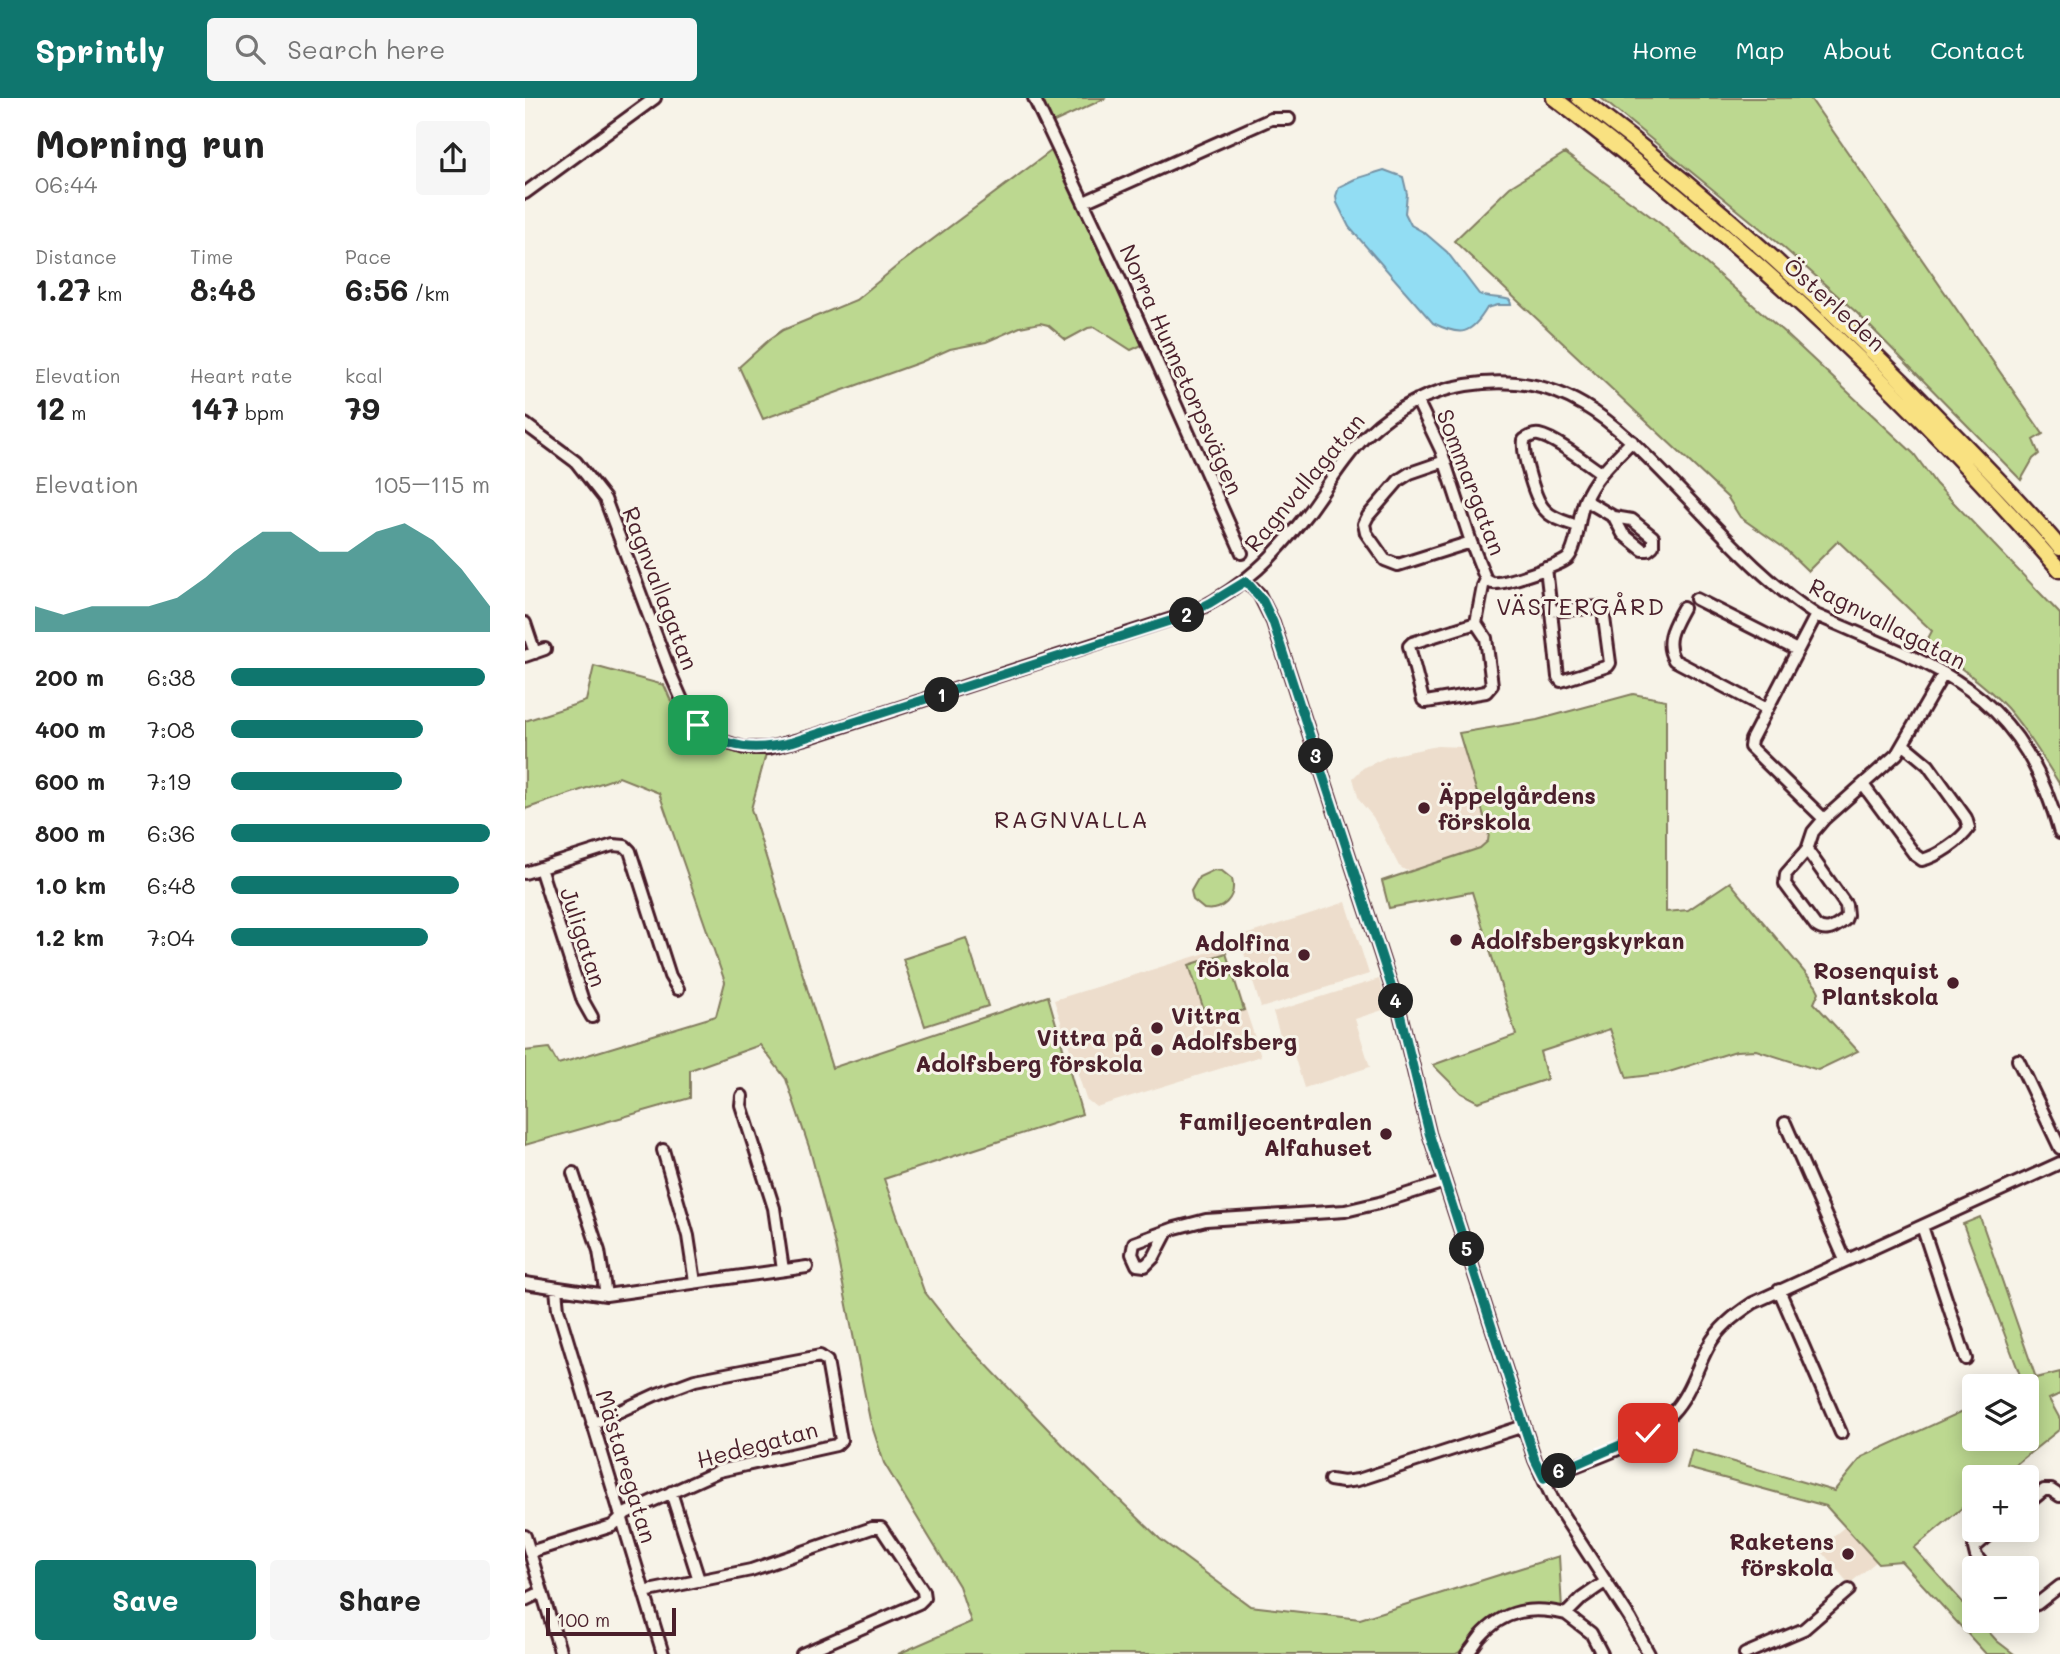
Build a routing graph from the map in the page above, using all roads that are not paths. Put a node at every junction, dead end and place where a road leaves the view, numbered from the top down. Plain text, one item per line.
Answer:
1 (655, 98) edge
2 (1034, 98) edge
3 (1554, 98) edge
4 (1579, 98) edge
5 (1289, 118) dead end
6 (525, 195) edge
7 (1084, 202) junction
8 (1417, 400) junction
9 (525, 424) edge
10 (1632, 441) junction
11 (1445, 461) junction
12 (1601, 473) junction
13 (1585, 500) junction
14 (1614, 517) dead end
15 (1577, 526) junction
16 (1471, 542) junction
17 (2060, 548) edge
18 (1242, 553) dead end
19 (1546, 569) junction
20 (2060, 570) edge
21 (1486, 580) junction
22 (1246, 581) junction
23 (1696, 599) dead end
24 (1683, 608) dead end
25 (1551, 611) junction
26 (1816, 615) junction
27 (525, 623) edge
28 (1476, 623) junction
29 (1797, 650) junction
30 (535, 653) edge
31 (1944, 673) junction
32 (1767, 709) junction
33 (1904, 745) junction
34 (1864, 786) junction
35 (1824, 819) junction
36 (2060, 833) edge
37 (1807, 850) junction
38 (540, 868) junction
39 (525, 873) edge
40 (678, 989) dead end
41 (592, 1017) dead end
42 (2018, 1060) dead end
43 (742, 1096) dead end
44 (1785, 1124) dead end
45 (2060, 1149) edge
46 (663, 1150) dead end
47 (2060, 1163) edge
48 (573, 1173) dead end
49 (1445, 1182) junction
50 (1922, 1226) junction
51 (1167, 1232) dead end
52 (1845, 1260) junction
53 (807, 1267) dead end
54 (783, 1270) junction
55 (695, 1282) junction
56 (525, 1283) edge
57 (556, 1289) junction
58 (1779, 1290) junction
59 (606, 1295) junction
60 (1966, 1359) dead end
61 (592, 1424) junction
62 (1524, 1426) junction
63 (1841, 1433) dead end
64 (1544, 1478) junction
65 (1330, 1479) dead end
66 (671, 1492) junction
67 (2039, 1494) edge
68 (2060, 1496) edge
69 (621, 1517) junction
70 (525, 1536) edge
71 (530, 1552) junction
72 (699, 1580) junction
73 (1605, 1582) junction
74 (2060, 1586) edge
75 (1849, 1590) dead end
76 (542, 1592) junction
77 (644, 1592) junction
78 (525, 1600) edge
79 (2039, 1602) edge
80 (1566, 1614) junction
81 (561, 1654) edge
82 (663, 1654) edge
83 (803, 1654) edge
84 (1467, 1654) edge
85 (1602, 1654) edge
86 (1649, 1654) edge
87 (1745, 1654) edge

1 - 6 street
2 - 7 street, Norra Hunnetorpsvägen
3 - 20 main road, Österleden
4 - 17 main road, Österleden
5 - 7 street
7 - 18 street, Norra Hunnetorpsvägen
8 - 10 street, Ragnvallagatan
8 - 11 street, Sommargatan
8 - 22 street, Ragnvallagatan
9 - 22 street, Ragnvallagatan
10 - 12 street, Sommargatan
10 - 26 street, Ragnvallagatan
11 - 16 street, Sommargatan
11 - 16 street
12 - 13 street, Sommargatan
12 - 15 street
13 - 14 street
13 - 15 street, Sommargatan
15 - 19 street, Sommargatan
16 - 21 street, Sommargatan
19 - 21 street, Sommargatan
19 - 25 street
21 - 28 street, Sommargatan
22 - 49 street
23 - 29 street
24 - 32 street
25 - 25 street
26 - 29 street
26 - 31 street, Ragnvallagatan
27 - 30 street
28 - 28 street
29 - 32 street
31 - 33 street
31 - 36 street, Ragnvallagatan
32 - 35 street
33 - 34 street
33 - 34 street
34 - 35 street
35 - 37 street
37 - 37 street
38 - 39 street
38 - 40 street
38 - 41 street, Juligatan
42 - 45 street
43 - 54 street
44 - 52 street
46 - 55 street
47 - 50 street
48 - 59 street
49 - 51 street
49 - 62 street
50 - 52 street
50 - 60 street
52 - 58 street
53 - 54 street
54 - 55 street
55 - 59 street
56 - 57 street
57 - 59 street
57 - 61 street, Mästaregatan
58 - 63 street
58 - 64 street
61 - 66 street, Hedegatan
61 - 69 street, Mästaregatan
62 - 64 street
62 - 65 street
64 - 73 street
66 - 69 street, Hedegatan
66 - 72 street
67 - 68 street
69 - 71 street, Hedegatan
69 - 77 street, Mästaregatan
70 - 71 street
71 - 76 street
72 - 77 street
72 - 83 street
73 - 80 street
73 - 86 street
74 - 79 street
75 - 87 street
76 - 78 street
76 - 81 street
77 - 82 street, Mästaregatan
80 - 84 street
80 - 85 street

